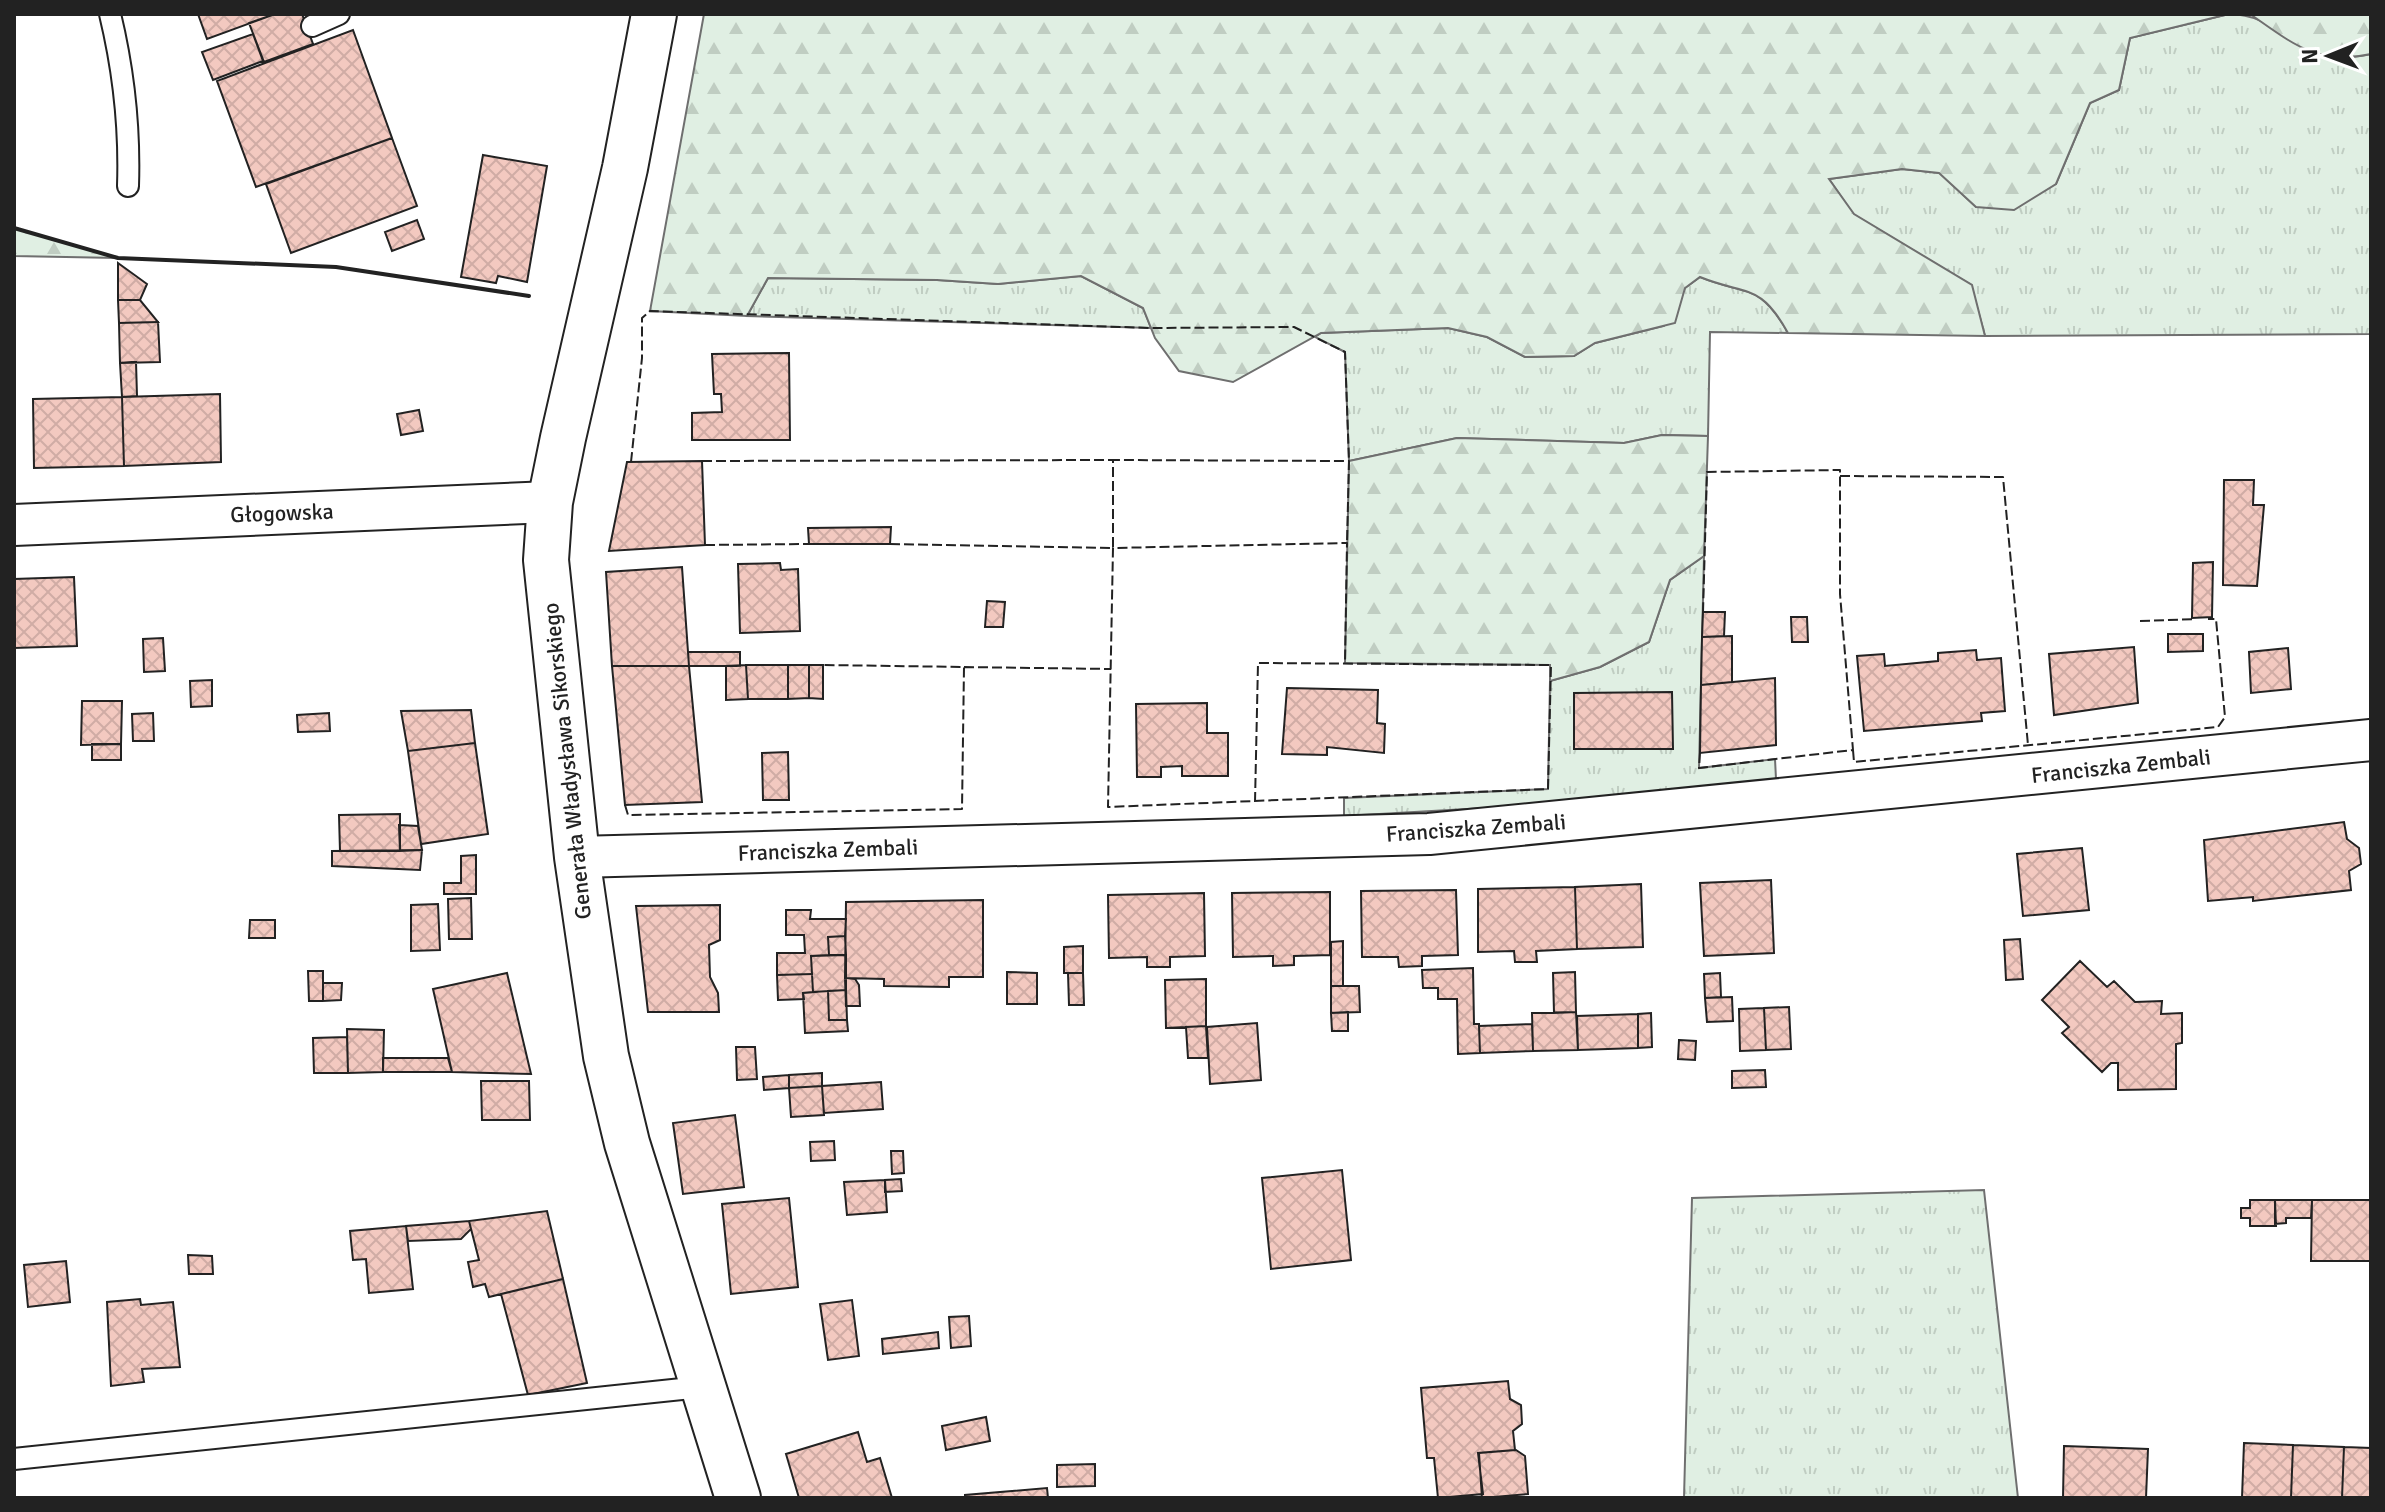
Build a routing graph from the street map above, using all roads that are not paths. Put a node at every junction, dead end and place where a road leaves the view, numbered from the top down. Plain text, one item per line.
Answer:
1 (110, 14) edge
2 (339, 14) edge
3 (654, 14) edge
4 (312, 26) dead end
5 (128, 186) dead end
6 (550, 502) junction
7 (14, 525) edge
8 (2371, 740) edge
9 (577, 857) junction
10 (701, 1387) junction
11 (14, 1459) edge
12 (738, 1498) edge

1 - 5 lane
2 - 4 lane
3 - 6 street, Generała Władysława Sikorskiego
6 - 7 street, Głogowska
6 - 9 street, Generała Władysława Sikorskiego
8 - 9 street, Franciszka Zembali
9 - 10 street, Generała Władysława Sikorskiego
10 - 11 lane
10 - 12 street, Generała Władysława Sikorskiego

